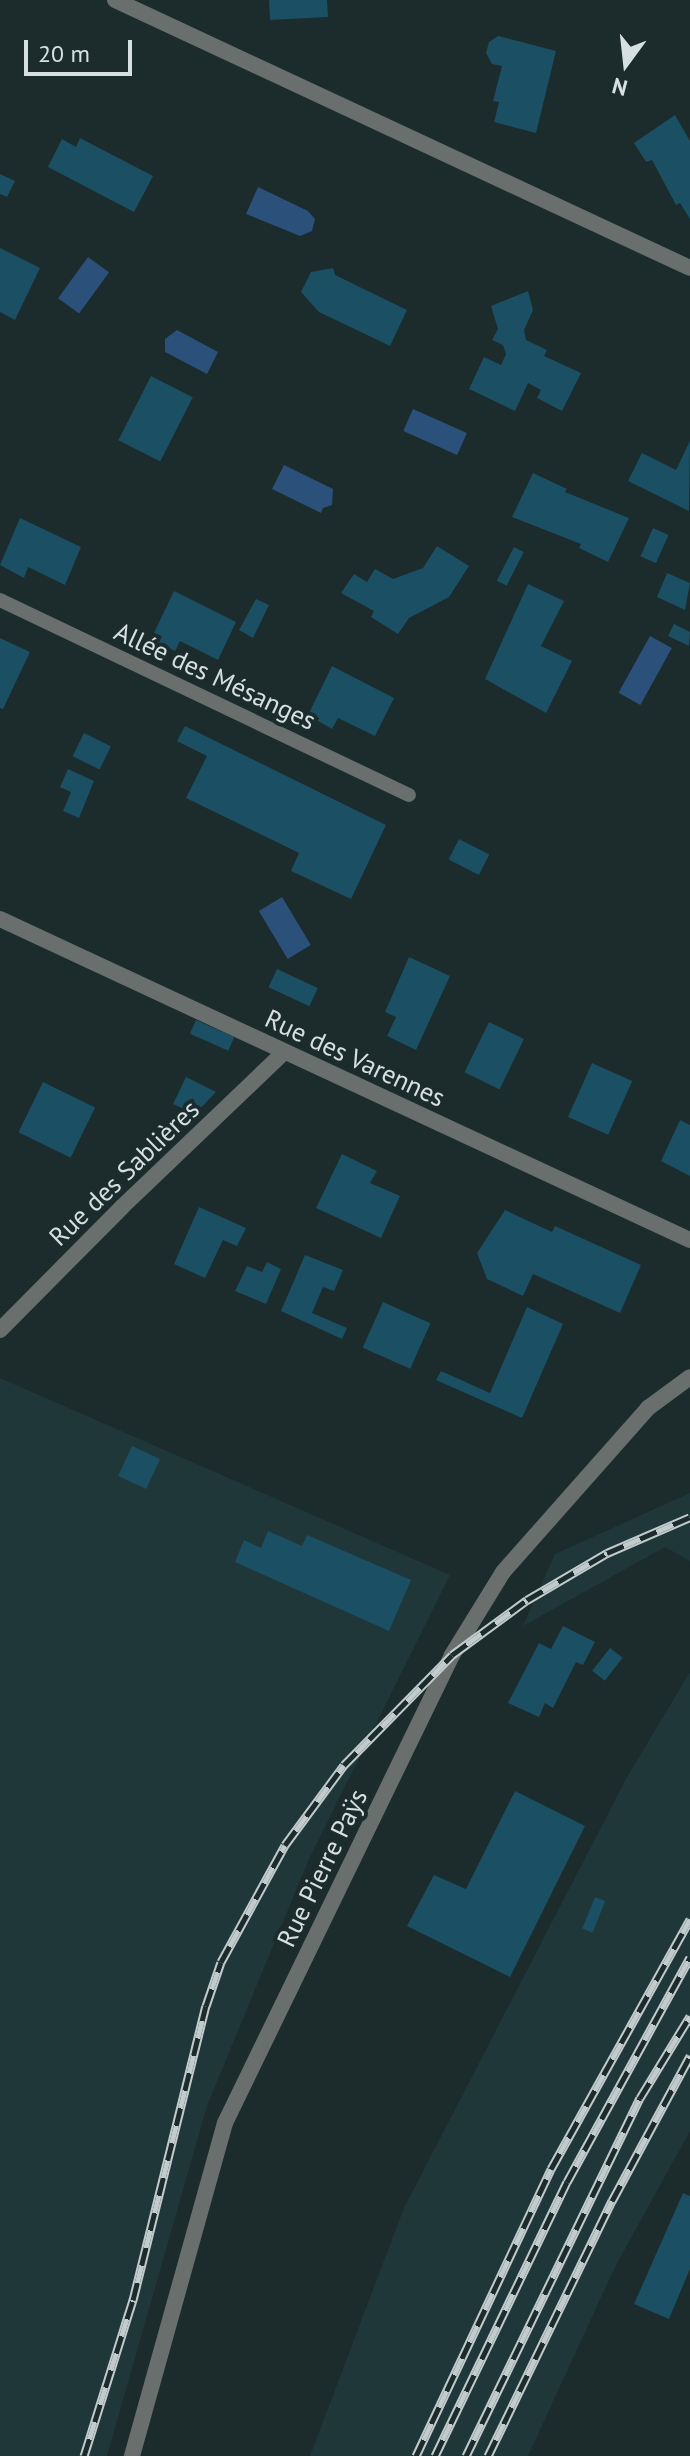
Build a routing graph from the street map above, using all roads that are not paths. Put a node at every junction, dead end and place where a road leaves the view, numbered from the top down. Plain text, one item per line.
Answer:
1 (115, 0) edge
2 (690, 268) edge
3 (0, 600) edge
4 (409, 795) dead end
5 (0, 919) edge
6 (284, 1052) junction
7 (690, 1240) edge
8 (0, 1330) edge
9 (690, 1377) edge
10 (132, 2456) edge

1 - 2 street
3 - 4 lane, Allée des Mésanges
5 - 6 street, Rue des Varennes
6 - 7 street, Rue des Varennes
6 - 8 street, Rue des Sablières
9 - 10 street, Rue Pierre Paÿs

